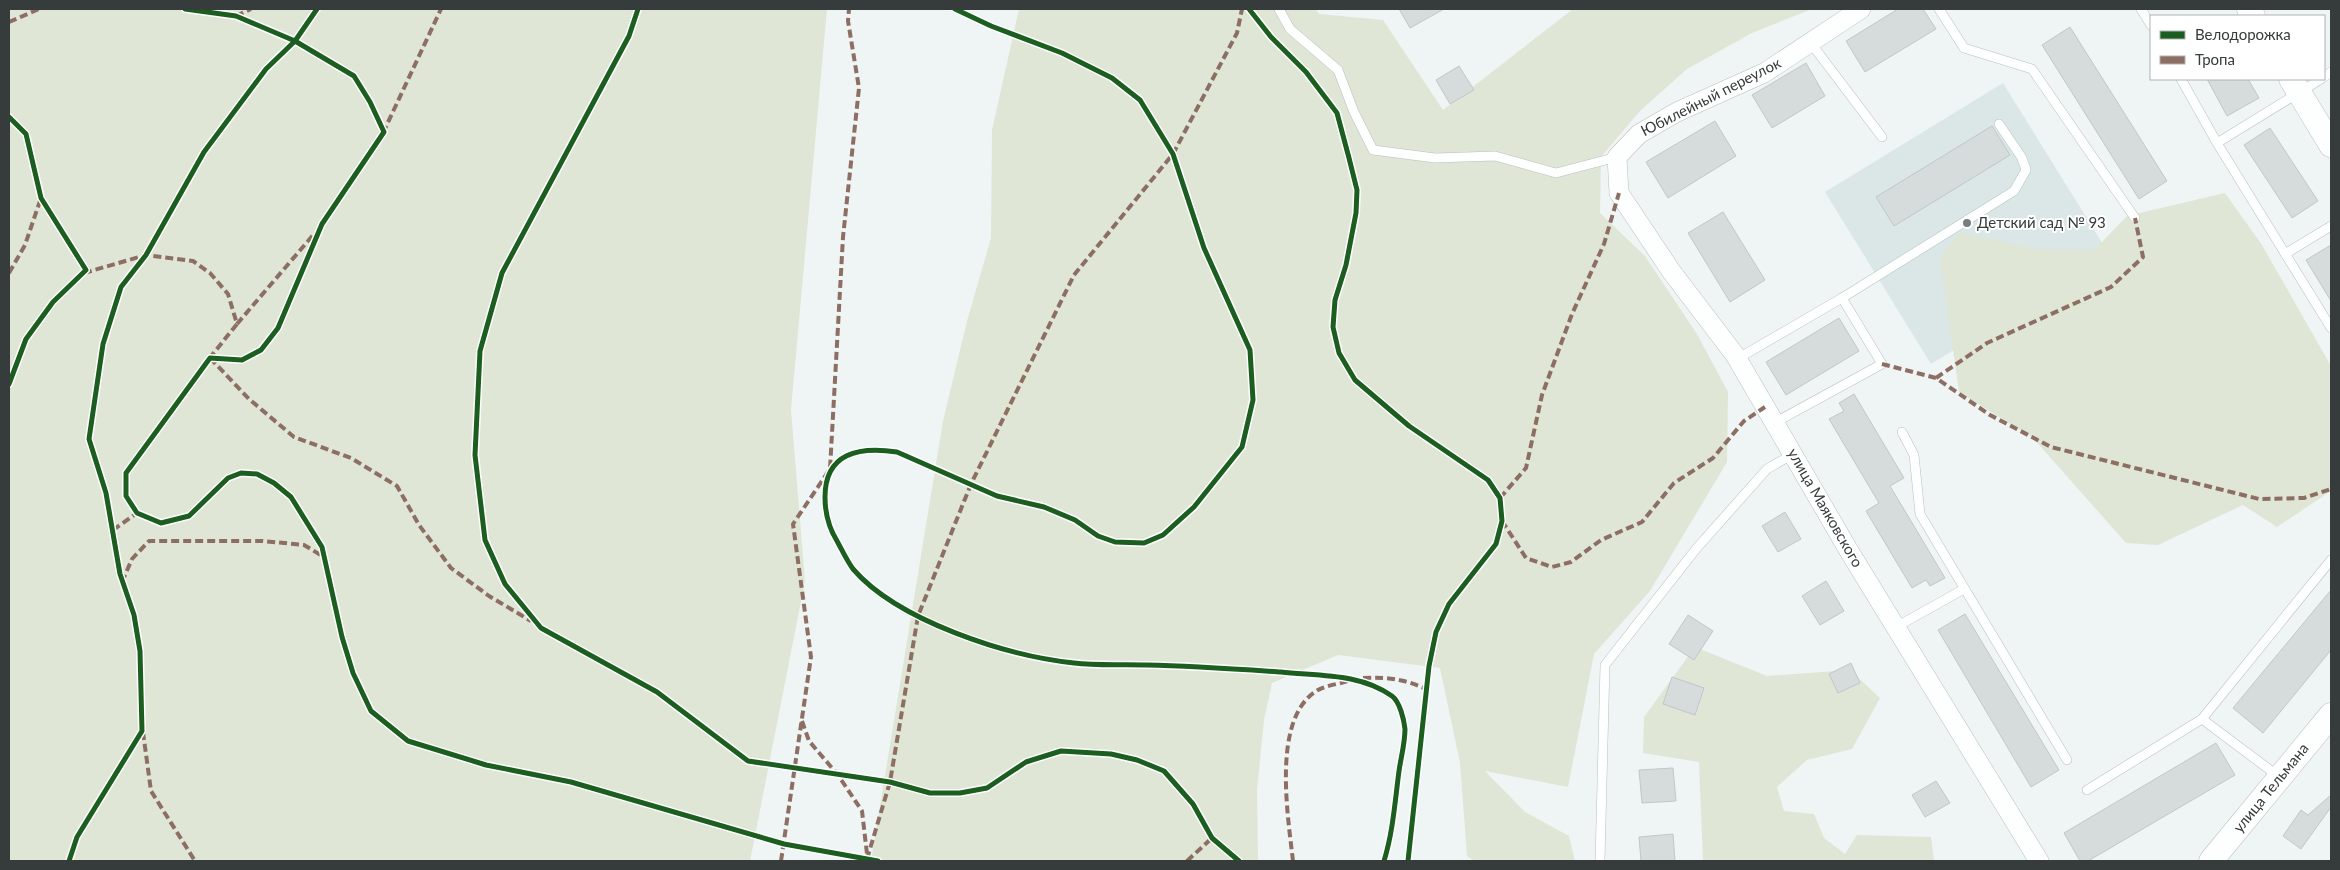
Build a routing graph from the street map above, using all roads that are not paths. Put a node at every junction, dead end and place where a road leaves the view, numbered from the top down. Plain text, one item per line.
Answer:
1 (1279, 9) edge
2 (1861, 9) edge
3 (1939, 9) edge
4 (2141, 9) edge
5 (1838, 15) edge
6 (2150, 23) edge
7 (1810, 42) junction
8 (2182, 80) edge
9 (2315, 80) edge
10 (2295, 86) edge
11 (1998, 124) dead end
12 (1882, 137) dead end
13 (2217, 143) junction
14 (2331, 145) edge
15 (1616, 157) junction
16 (2135, 218) dead end
17 (2331, 226) edge
18 (2285, 254) junction
19 (1842, 298) junction
20 (2331, 328) edge
21 (1737, 359) junction
22 (1774, 423) junction
23 (1902, 432) dead end
24 (1792, 454) junction
25 (2331, 560) edge
26 (1964, 589) junction
27 (1896, 627) junction
28 (2331, 714) edge
29 (2202, 719) junction
30 (2067, 760) dead end
31 (2280, 777) junction
32 (2087, 790) dead end
33 (1600, 861) edge
34 (2039, 861) edge
35 (2211, 861) edge

1 - 15 lane
2 - 5 street, Юбилейный переулок
3 - 16 lane
4 - 6 lane
5 - 7 street, Юбилейный переулок
7 - 12 lane
7 - 15 street, Юбилейный переулок
8 - 13 lane
9 - 10 lane
10 - 13 lane
10 - 14 street
11 - 19 lane
13 - 18 lane
15 - 21 street, улица Маяковского
17 - 18 lane
18 - 20 lane
19 - 21 lane
19 - 22 lane
21 - 22 street, улица Маяковского
22 - 24 street, улица Маяковского
23 - 26 lane
24 - 27 street, улица Маяковского
24 - 33 lane
25 - 29 lane
26 - 27 lane
26 - 30 lane
27 - 34 street, улица Маяковского
28 - 31 street, улица Тельмана
29 - 31 lane
29 - 32 lane
31 - 35 street, улица Тельмана

